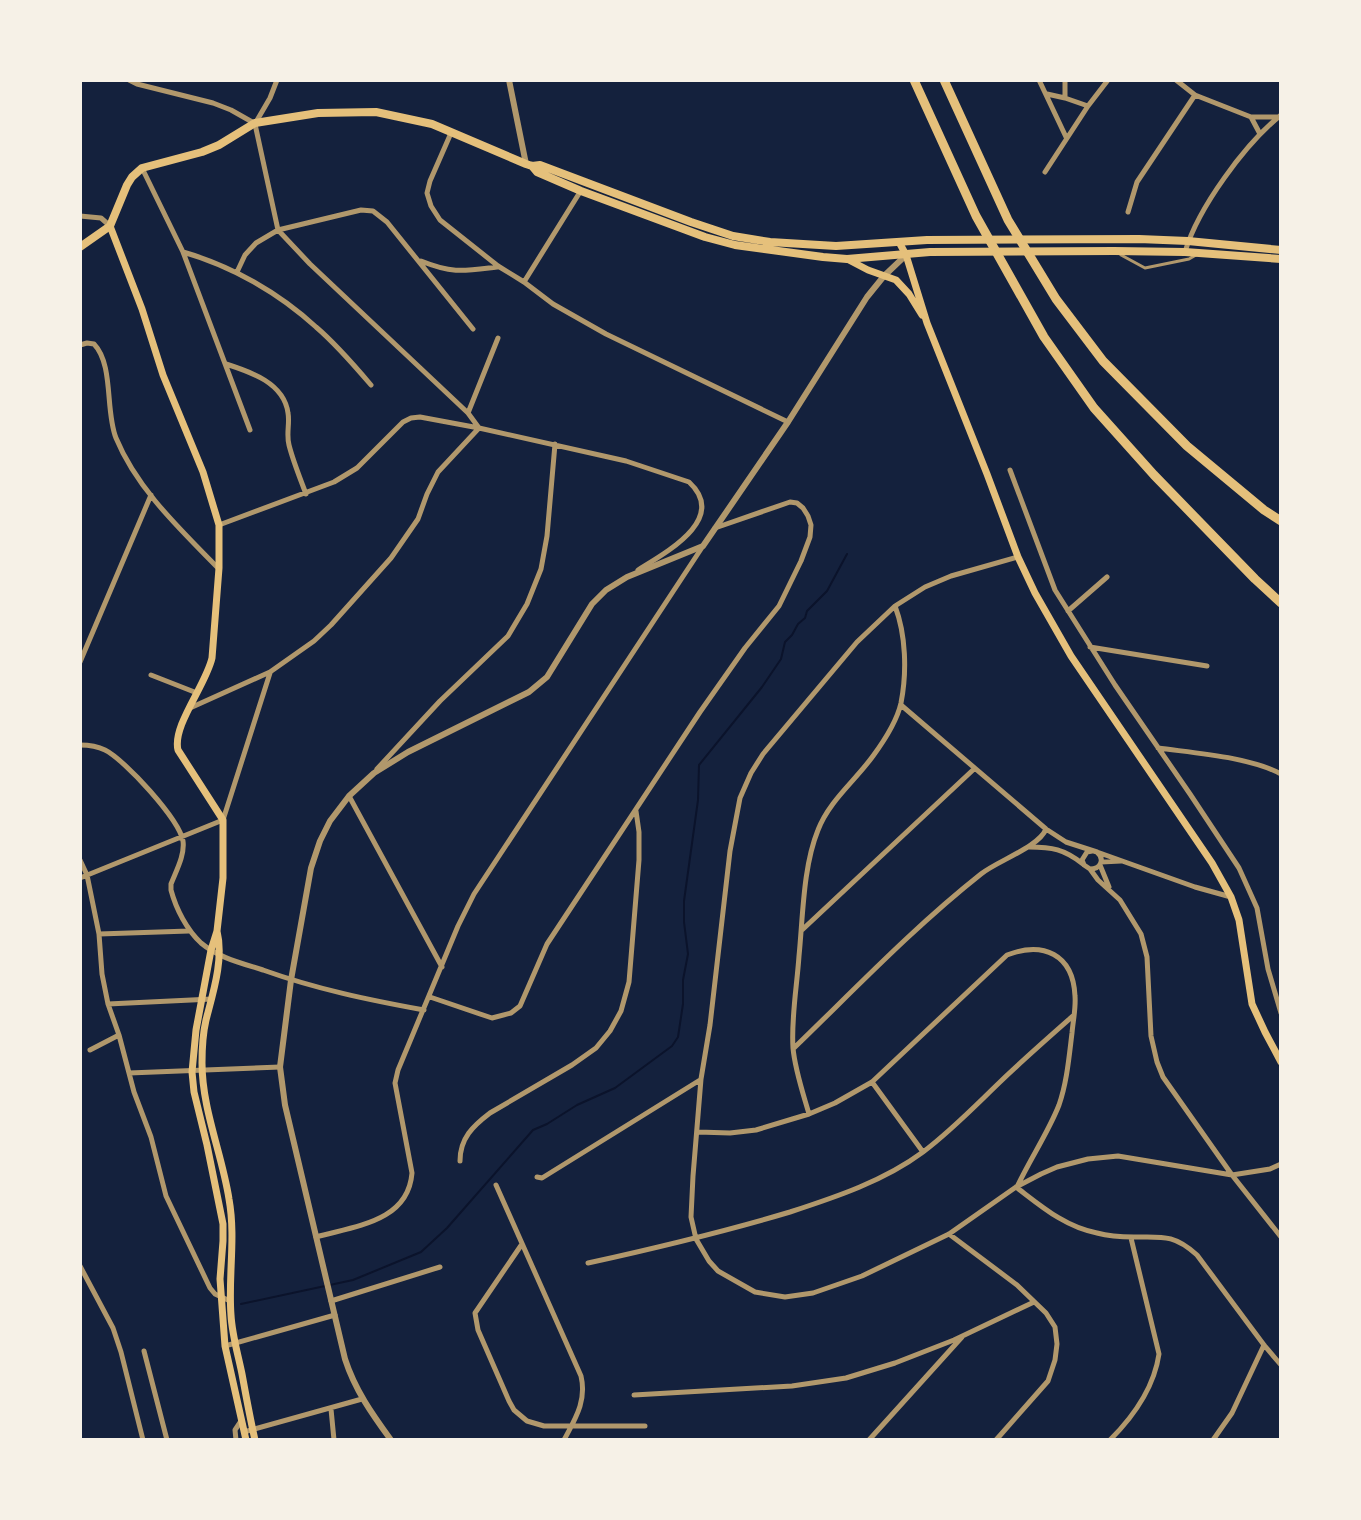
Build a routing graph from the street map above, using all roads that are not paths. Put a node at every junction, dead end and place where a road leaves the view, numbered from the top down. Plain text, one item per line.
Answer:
1 (129, 80) edge
2 (277, 80) edge
3 (509, 80) edge
4 (914, 80) edge
5 (944, 80) edge
6 (1039, 80) edge
7 (1065, 80) edge
8 (1108, 80) edge
9 (1176, 80) edge
10 (1046, 94) junction
11 (1195, 95) junction
12 (1065, 98) junction
13 (1088, 106) junction
14 (1280, 116) edge
15 (1251, 117) junction
16 (255, 123) junction
17 (451, 132) junction
18 (1260, 134) junction
19 (1066, 138) junction
20 (529, 165) junction
21 (142, 168) junction
22 (1045, 172) dead end
23 (581, 191) junction
24 (1128, 212) dead end
25 (80, 216) edge
26 (110, 226) junction
27 (278, 230) junction
28 (1188, 241) junction
29 (899, 242) junction
30 (874, 243) junction
31 (80, 247) edge
32 (1114, 251) junction
33 (1281, 251) edge
34 (183, 252) junction
35 (1185, 252) junction
36 (1199, 253) junction
37 (906, 255) junction
38 (1269, 258) junction
39 (847, 259) junction
40 (1281, 259) edge
41 (418, 260) junction
42 (498, 266) junction
43 (237, 272) junction
44 (884, 276) junction
45 (524, 282) junction
46 (927, 323) junction
47 (473, 329) dead end
48 (498, 338) dead end
49 (80, 345) edge
50 (226, 364) junction
51 (371, 385) dead end
52 (468, 413) junction
53 (788, 422) junction
54 (479, 428) junction
55 (250, 430) dead end
56 (555, 444) junction
57 (1010, 470) dead end
58 (306, 494) junction
59 (151, 495) junction
60 (1281, 521) edge
61 (219, 525) junction
62 (715, 528) junction
63 (703, 546) junction
64 (1018, 557) junction
65 (219, 568) junction
66 (627, 577) junction
67 (1107, 577) dead end
68 (1281, 603) edge
69 (895, 606) junction
70 (1068, 611) junction
71 (1090, 647) junction
72 (80, 662) edge
73 (1207, 666) dead end
74 (270, 672) junction
75 (151, 675) dead end
76 (197, 693) junction
77 (901, 705) junction
78 (190, 708) junction
79 (80, 745) edge
80 (1158, 748) junction
81 (974, 769) junction
82 (374, 773) junction
83 (1281, 774) edge
84 (349, 796) junction
85 (636, 809) junction
86 (223, 820) junction
87 (1046, 829) junction
88 (1055, 836) junction
89 (182, 837) junction
90 (1028, 847) junction
91 (1061, 850) junction
92 (1094, 851) junction
93 (80, 860) edge
94 (1122, 861) junction
95 (1101, 863) junction
96 (1084, 865) junction
97 (1090, 869) junction
98 (87, 875) junction
99 (80, 878) edge
100 (1112, 892) junction
101 (1231, 897) junction
102 (802, 930) junction
103 (190, 931) junction
104 (217, 931) junction
105 (99, 934) junction
106 (211, 950) junction
107 (219, 954) junction
108 (442, 968) junction
109 (291, 980) junction
110 (430, 997) junction
111 (202, 999) junction
112 (212, 999) junction
113 (108, 1004) junction
114 (424, 1010) junction
115 (1281, 1013) edge
116 (1073, 1015) junction
117 (119, 1035) junction
118 (793, 1048) junction
119 (90, 1050) dead end
120 (1281, 1062) edge
121 (280, 1067) junction
122 (192, 1072) junction
123 (202, 1072) junction
124 (129, 1073) junction
125 (701, 1079) junction
126 (872, 1082) junction
127 (809, 1114) junction
128 (698, 1132) junction
129 (923, 1152) junction
130 (460, 1161) dead end
131 (1281, 1164) edge
132 (1232, 1175) junction
133 (537, 1177) dead end
134 (496, 1185) dead end
135 (1016, 1187) junction
136 (949, 1234) junction
137 (316, 1237) junction
138 (1281, 1237) edge
139 (1131, 1238) junction
140 (696, 1239) junction
141 (522, 1244) junction
142 (588, 1263) dead end
143 (440, 1267) dead end
144 (81, 1270) edge
145 (221, 1298) junction
146 (230, 1301) junction
147 (331, 1301) junction
148 (1034, 1302) junction
149 (335, 1315) junction
150 (965, 1334) junction
151 (235, 1344) junction
152 (1264, 1345) junction
153 (225, 1346) junction
154 (144, 1351) dead end
155 (1281, 1365) edge
156 (634, 1395) dead end
157 (362, 1399) junction
158 (331, 1409) junction
159 (242, 1420) junction
160 (571, 1426) junction
161 (645, 1426) dead end
162 (248, 1434) edge
163 (143, 1440) edge
164 (167, 1440) edge
165 (236, 1440) edge
166 (255, 1440) edge
167 (334, 1440) edge
168 (391, 1440) edge
169 (564, 1440) edge
170 (869, 1440) edge
171 (996, 1440) edge
172 (1110, 1440) edge
173 (1213, 1440) edge

1 - 16 street
2 - 16 street
3 - 20 street
4 - 68 highway
5 - 60 highway
6 - 10 street
7 - 12 street
8 - 13 street
9 - 11 street
10 - 12 street
10 - 19 street
11 - 15 street
11 - 24 street
12 - 13 street
13 - 19 street
14 - 15 street
14 - 18 street
15 - 18 street
16 - 17 main road
16 - 21 main road
16 - 27 street
17 - 20 main road
17 - 42 street
18 - 28 street
19 - 22 street
20 - 23 main road
20 - 30 main road
21 - 26 main road
21 - 34 street
23 - 39 main road
23 - 45 street
25 - 26 street
26 - 31 main road
26 - 61 main road
27 - 41 street
27 - 43 street
27 - 52 street
28 - 29 main road
28 - 33 main road
28 - 35 street
29 - 30 main road
29 - 37 main road
30 - 39 main road
32 - 35 main road
32 - 36 lane
32 - 37 main road
33 - 38 street
34 - 43 street
34 - 50 street
35 - 36 main road
36 - 38 main road
37 - 39 main road
37 - 44 street
37 - 46 main road
38 - 40 main road
39 - 44 main road
41 - 42 street
41 - 47 street
42 - 45 street
43 - 51 street
44 - 46 main road
44 - 53 street
45 - 53 street
46 - 64 main road
48 - 52 street
49 - 59 street
50 - 55 street
50 - 58 street
52 - 54 street
53 - 62 street
54 - 56 street
54 - 58 street
54 - 74 street
56 - 66 street
56 - 82 street
57 - 70 street
58 - 61 street
59 - 65 street
59 - 72 street
61 - 65 main road
62 - 63 street
62 - 85 street
63 - 66 street
63 - 108 street
64 - 69 street
64 - 101 main road
65 - 76 main road
66 - 82 street
67 - 70 street
69 - 77 street
69 - 125 street
70 - 71 street
71 - 73 street
71 - 80 street
74 - 78 street
74 - 86 street
75 - 76 street
76 - 78 main road
77 - 81 street
77 - 102 street
78 - 86 main road
79 - 89 street
80 - 83 street
80 - 115 street
81 - 87 street
81 - 102 street
82 - 84 street
84 - 108 street
84 - 109 street
85 - 110 street
85 - 130 street
86 - 89 street
86 - 104 main road
87 - 88 street
87 - 90 street
88 - 91 street
88 - 92 street
89 - 98 street
89 - 103 street
90 - 91 street
90 - 118 street
91 - 96 street
92 - 94 street
92 - 95 street
92 - 96 street
93 - 98 street
94 - 95 street
94 - 101 street
95 - 97 street
95 - 100 street
96 - 97 street
97 - 100 street
98 - 99 street
98 - 105 street
100 - 132 street
101 - 120 main road
102 - 118 street
103 - 105 street
103 - 106 street
104 - 106 main road
104 - 107 main road
105 - 113 street
106 - 107 street
106 - 111 main road
107 - 109 street
107 - 112 main road
108 - 110 street
109 - 114 street
109 - 121 street
110 - 114 street
111 - 112 street
111 - 113 street
111 - 122 main road
112 - 123 main road
113 - 117 street
114 - 137 street
116 - 126 street
116 - 129 street
116 - 135 street
117 - 119 street
117 - 124 street
118 - 127 street
121 - 123 street
121 - 137 street
122 - 123 street
122 - 124 street
122 - 145 main road
123 - 146 main road
124 - 145 street
125 - 128 street
125 - 133 street
126 - 127 street
126 - 129 street
127 - 128 street
128 - 140 street
129 - 140 street
131 - 132 street
132 - 135 street
132 - 138 street
134 - 141 street
135 - 136 street
135 - 139 street
136 - 140 street
136 - 148 street
137 - 147 street
139 - 152 street
139 - 172 street
140 - 142 street
141 - 160 street
141 - 160 street
143 - 147 street
144 - 163 street
145 - 146 street
145 - 153 main road
146 - 151 main road
147 - 149 street
148 - 150 street
148 - 171 street
149 - 151 street
149 - 157 street
150 - 156 street
150 - 170 street
151 - 153 street
151 - 162 main road
152 - 155 street
152 - 173 street
153 - 159 main road
154 - 164 street
157 - 158 street
157 - 168 street
158 - 162 street
158 - 167 street
159 - 162 main road
159 - 165 street
160 - 161 street
160 - 169 street
162 - 166 main road

